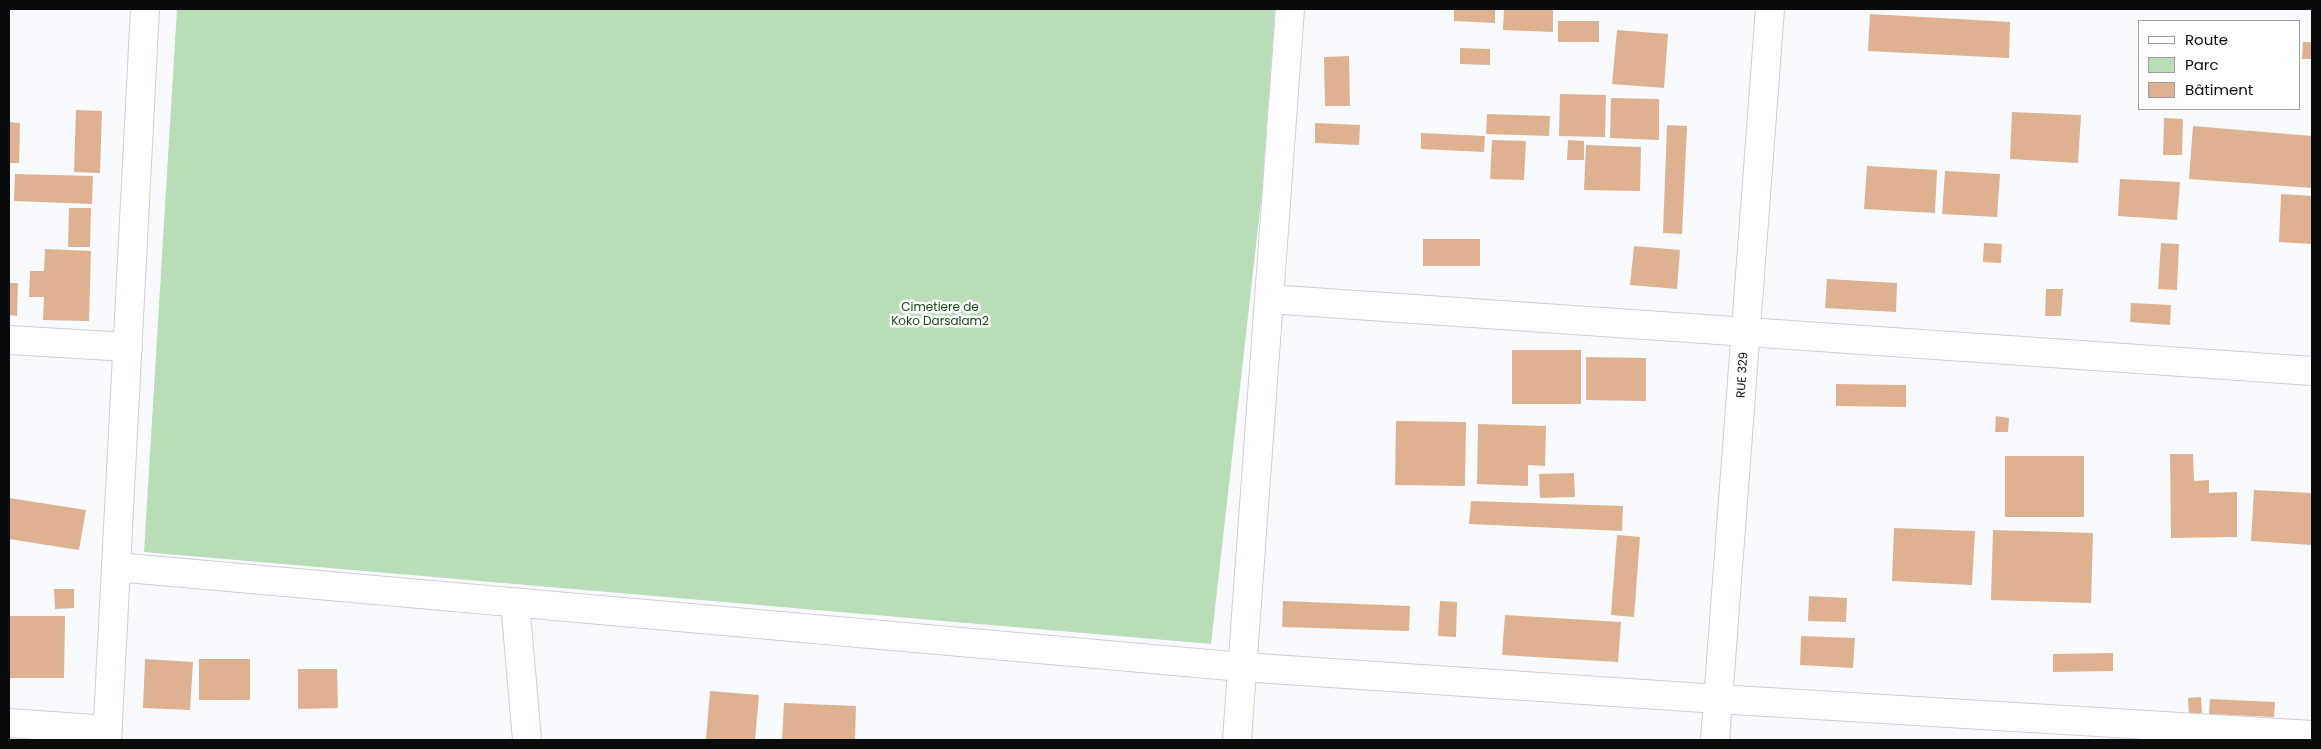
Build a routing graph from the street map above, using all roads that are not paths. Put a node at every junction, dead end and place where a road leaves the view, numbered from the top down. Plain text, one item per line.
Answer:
1 (145, 9) edge
2 (1290, 9) edge
3 (1770, 9) edge
4 (1269, 300) junction
5 (1746, 332) junction
6 (9, 340) edge
7 (128, 347) junction
8 (2312, 371) edge
9 (116, 567) junction
10 (515, 602) junction
11 (1242, 667) junction
12 (1718, 699) junction
13 (9, 723) edge
14 (107, 735) edge
15 (2312, 735) edge
16 (526, 740) edge
17 (1237, 740) edge
18 (1715, 740) edge

1 - 7 street
2 - 4 street
3 - 5 street, RUE 329
4 - 5 street
4 - 11 street
5 - 8 street
5 - 12 street, RUE 329
6 - 7 street
7 - 9 street
9 - 10 street
9 - 14 street
10 - 11 street
10 - 16 street
11 - 12 street
11 - 17 street
12 - 15 street
12 - 18 street, RUE 329
13 - 14 street

